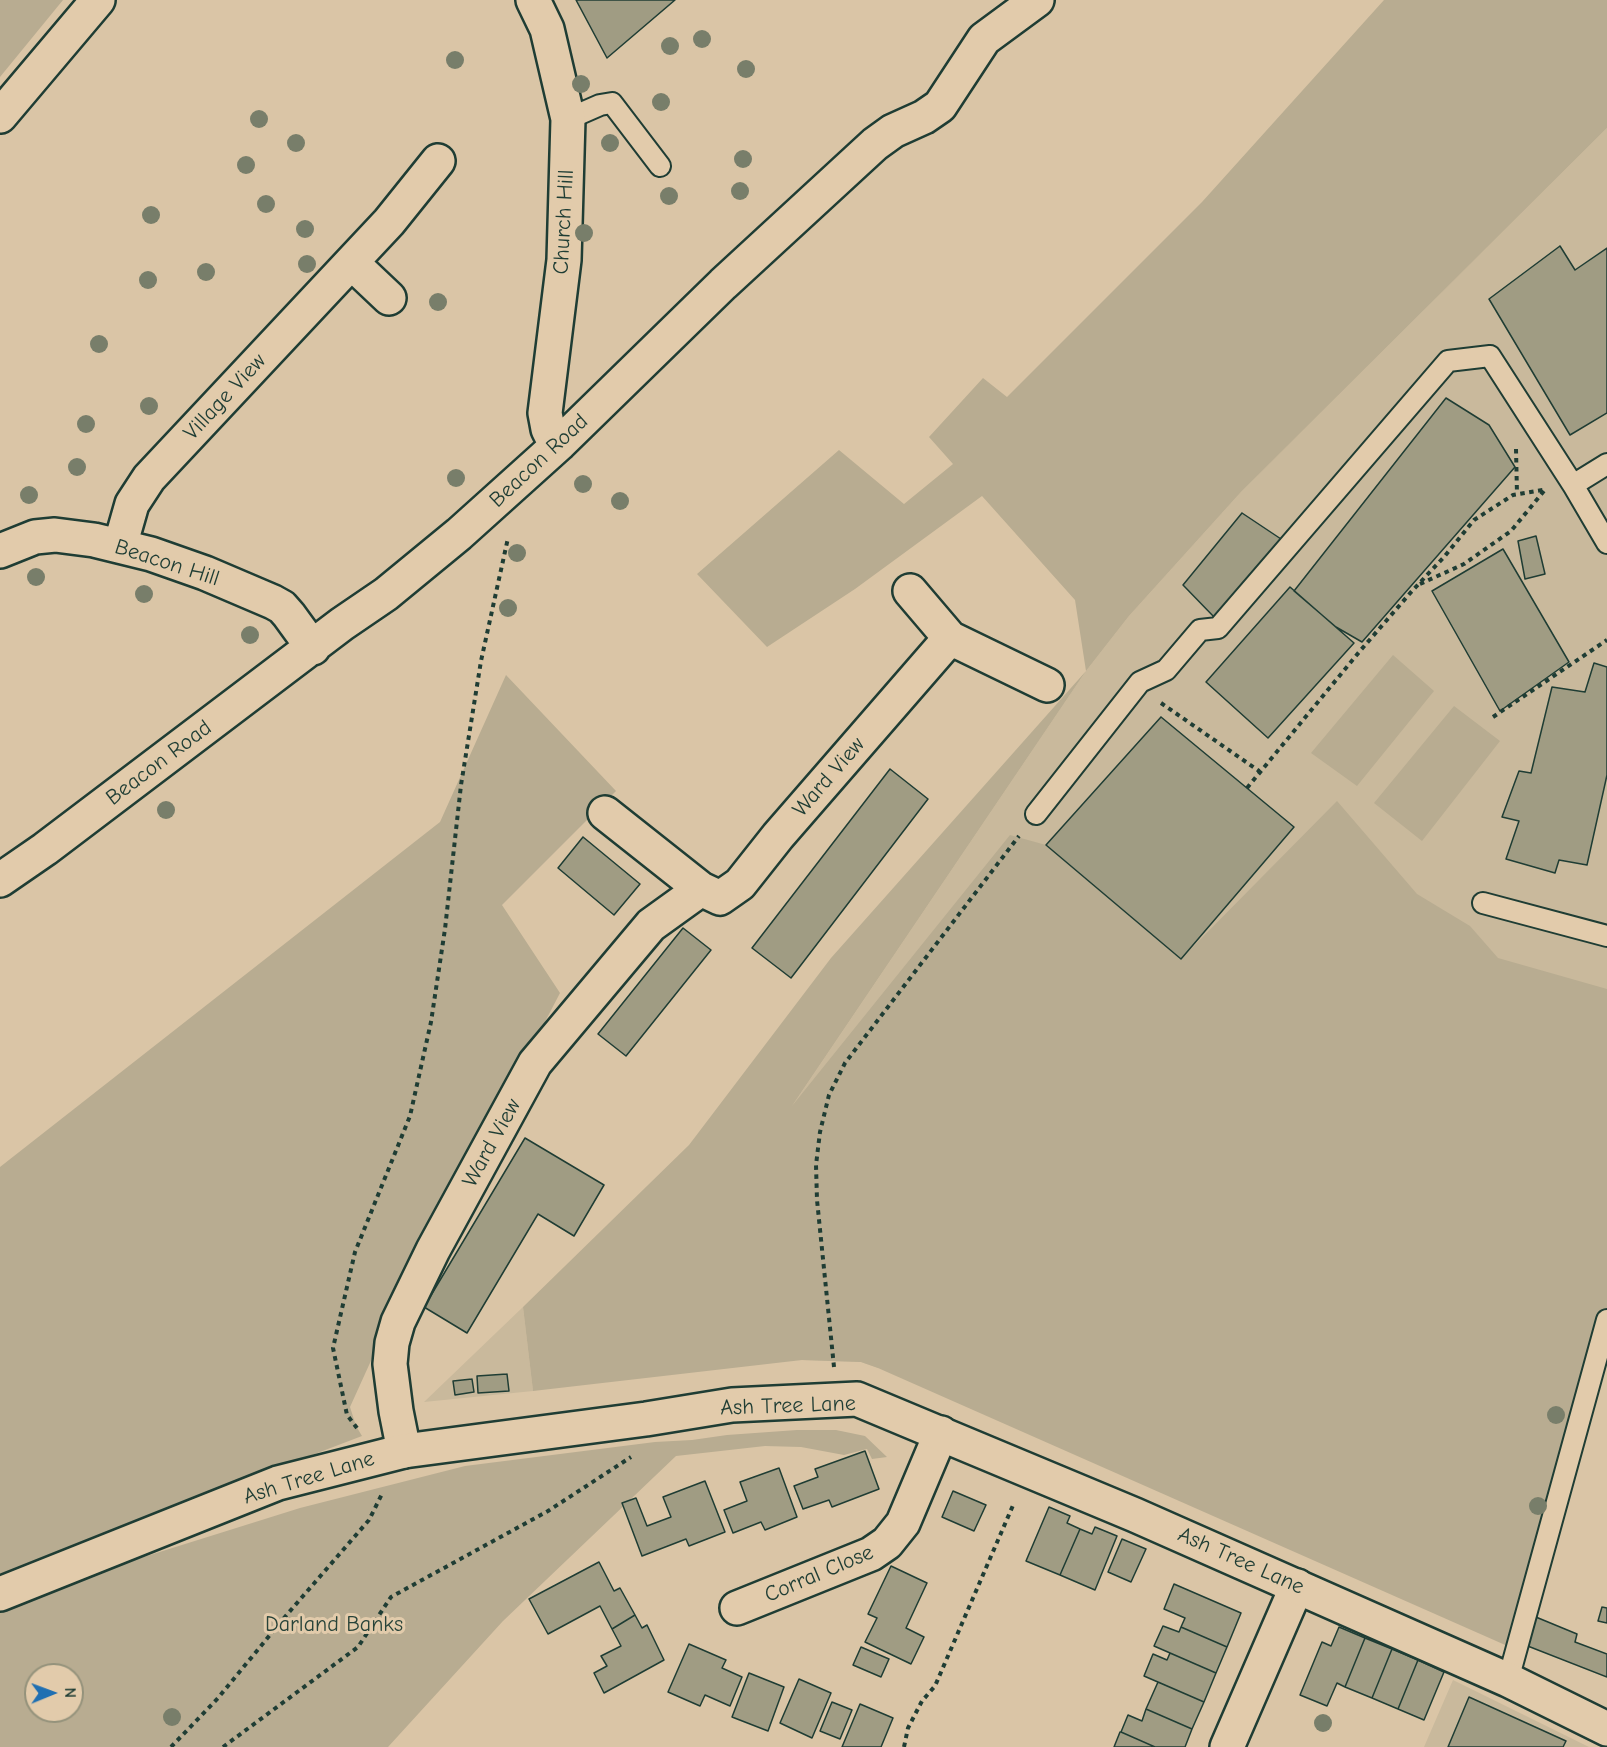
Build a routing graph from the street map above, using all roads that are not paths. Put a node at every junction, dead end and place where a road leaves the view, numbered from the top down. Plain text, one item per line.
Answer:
1 (98, 0) edge
2 (533, 0) edge
3 (1036, 0) edge
4 (0, 116) edge
5 (568, 119) junction
6 (438, 161) dead end
7 (660, 166) dead end
8 (352, 262) junction
9 (389, 298) dead end
10 (559, 444) junction
11 (1607, 464) edge
12 (1573, 486) junction
13 (1607, 543) edge
14 (120, 546) junction
15 (0, 551) edge
16 (909, 591) dead end
17 (950, 638) junction
18 (313, 648) junction
19 (1047, 685) dead end
20 (605, 813) dead end
21 (1036, 814) road end
22 (0, 880) edge
23 (700, 889) junction
24 (1483, 903) dead end
25 (1607, 936) edge
26 (1607, 1320) edge
27 (941, 1433) junction
28 (404, 1451) junction
29 (1297, 1586) junction
30 (0, 1594) edge
31 (737, 1608) dead end
32 (1508, 1680) junction
33 (1607, 1729) edge
34 (1227, 1747) edge

1 - 4 street
2 - 5 street, Church Hill
3 - 10 street, Beacon Road
5 - 7 lane
5 - 10 street, Church Hill
6 - 8 street, Village View
8 - 9 street
8 - 14 street, Village View
10 - 18 street, Beacon Road
11 - 12 lane
12 - 13 lane
12 - 21 lane
14 - 15 street, Beacon Hill
14 - 18 street, Beacon Hill
16 - 17 street
17 - 19 street
17 - 23 street, Ward View
18 - 22 street, Beacon Road
20 - 23 street, Ward View
23 - 28 street, Ward View
24 - 25 lane
26 - 32 lane
27 - 28 street, Ash Tree Lane
27 - 29 street, Ash Tree Lane
27 - 31 street, Corral Close
28 - 30 street, Ash Tree Lane
29 - 32 street, Ash Tree Lane
29 - 34 street
32 - 33 street, Ash Tree Lane

